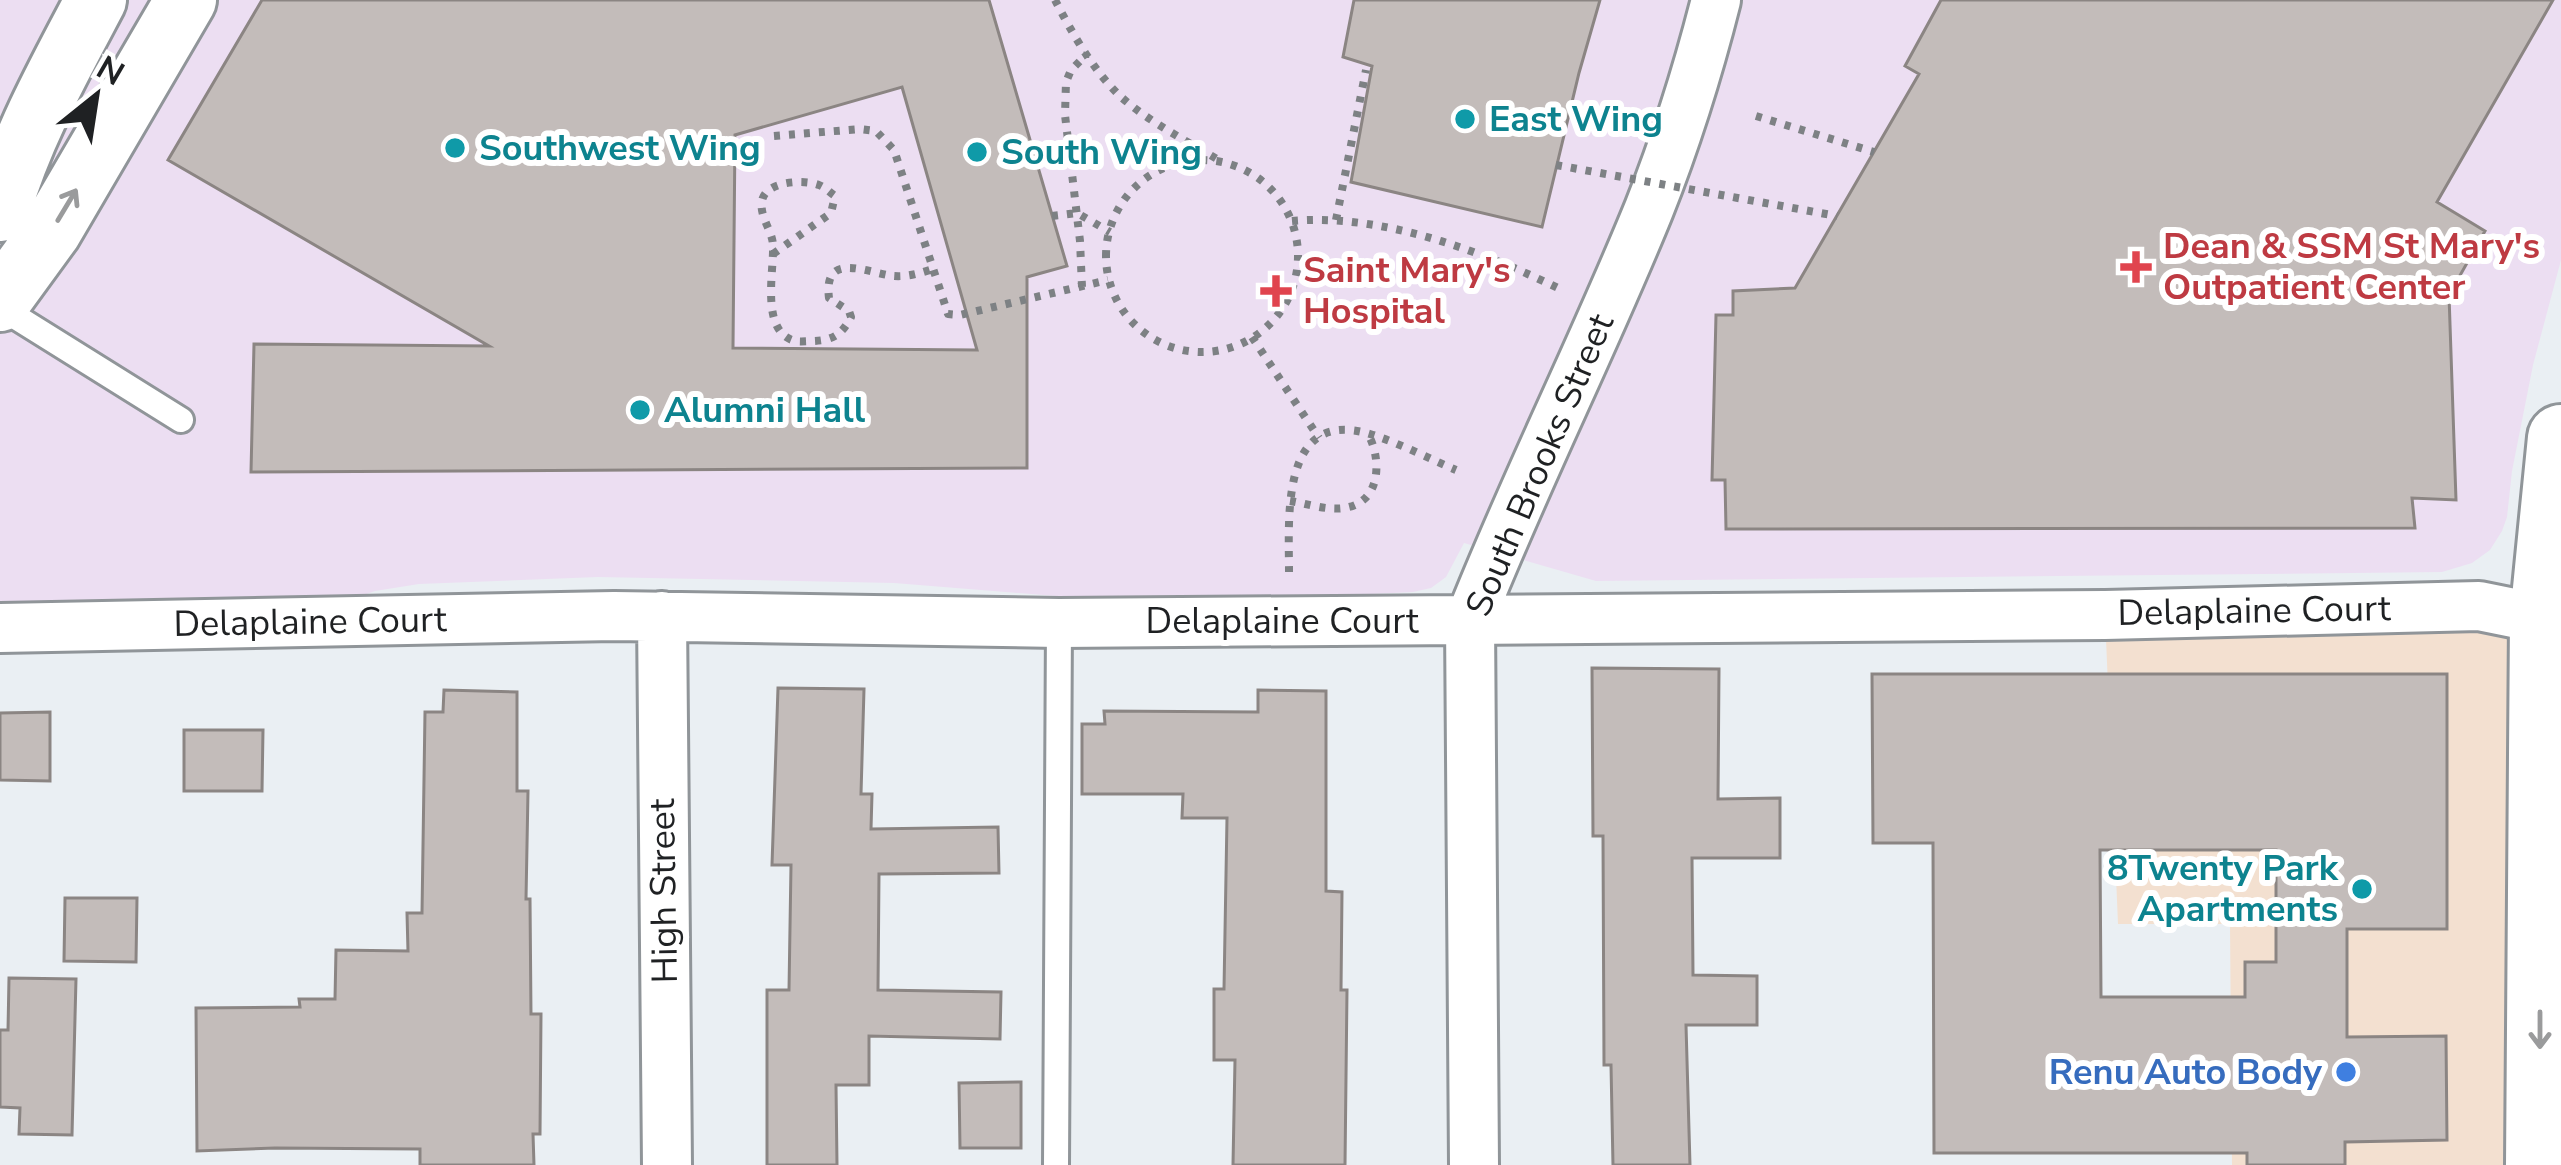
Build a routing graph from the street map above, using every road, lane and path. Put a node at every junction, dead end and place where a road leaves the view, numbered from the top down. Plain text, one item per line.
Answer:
1 (96, 0) edge
2 (186, 0) edge
3 (1055, 0) edge
4 (1716, 0) edge
5 (1087, 53) junction
6 (1366, 70) dead end
7 (1756, 116) dead end
8 (774, 136) dead end
9 (1874, 152) dead end
10 (1220, 161) junction
11 (1556, 166) dead end
12 (0, 211) edge
13 (1077, 213) junction
14 (1052, 216) dead end
15 (1837, 216) dead end
16 (1336, 220) junction
17 (1292, 221) junction
18 (1110, 232) junction
19 (772, 254) junction
20 (933, 269) junction
21 (1108, 280) junction
22 (1082, 287) junction
23 (0, 304) edge
24 (1605, 311) junction
25 (1252, 337) junction
26 (181, 420) dead end
27 (1368, 434) junction
28 (1319, 438) junction
29 (2561, 438) edge
30 (1456, 470) dead end
31 (1290, 501) junction
32 (1288, 585) dead end
33 (662, 616) junction
34 (1470, 620) junction
35 (1059, 622) junction
36 (2552, 624) edge
37 (0, 628) edge
38 (667, 1165) edge
39 (1056, 1165) edge
40 (1474, 1165) edge
41 (2539, 1165) edge

1 - 12 street
23 -> 2 street
3 - 5 path
4 - 24 street, South Brooks Street
5 - 10 path
5 - 13 path
6 - 16 path
7 - 9 path
8 - 20 path
10 - 17 path
10 - 18 path
11 - 15 path, bridge
13 - 14 path
13 - 18 path
13 - 22 path
16 - 17 path
16 - 24 path
17 - 25 path
18 - 21 path
19 - 19 path
19 - 20 path
20 - 22 path
21 - 22 path
21 - 25 path
23 - 26 lane
24 - 34 street, South Brooks Street
25 - 28 path
27 - 28 path
27 - 30 path
27 - 31 path
28 - 31 path
29 - 36 main road
31 - 32 path
33 - 35 street, Delaplaine Court
33 - 37 street, Delaplaine Court
33 - 38 street, High Street
34 - 35 street, Delaplaine Court
34 - 36 street, Delaplaine Court
34 - 40 street, South Brooks Street
35 - 39 lane
36 -> 41 main road

